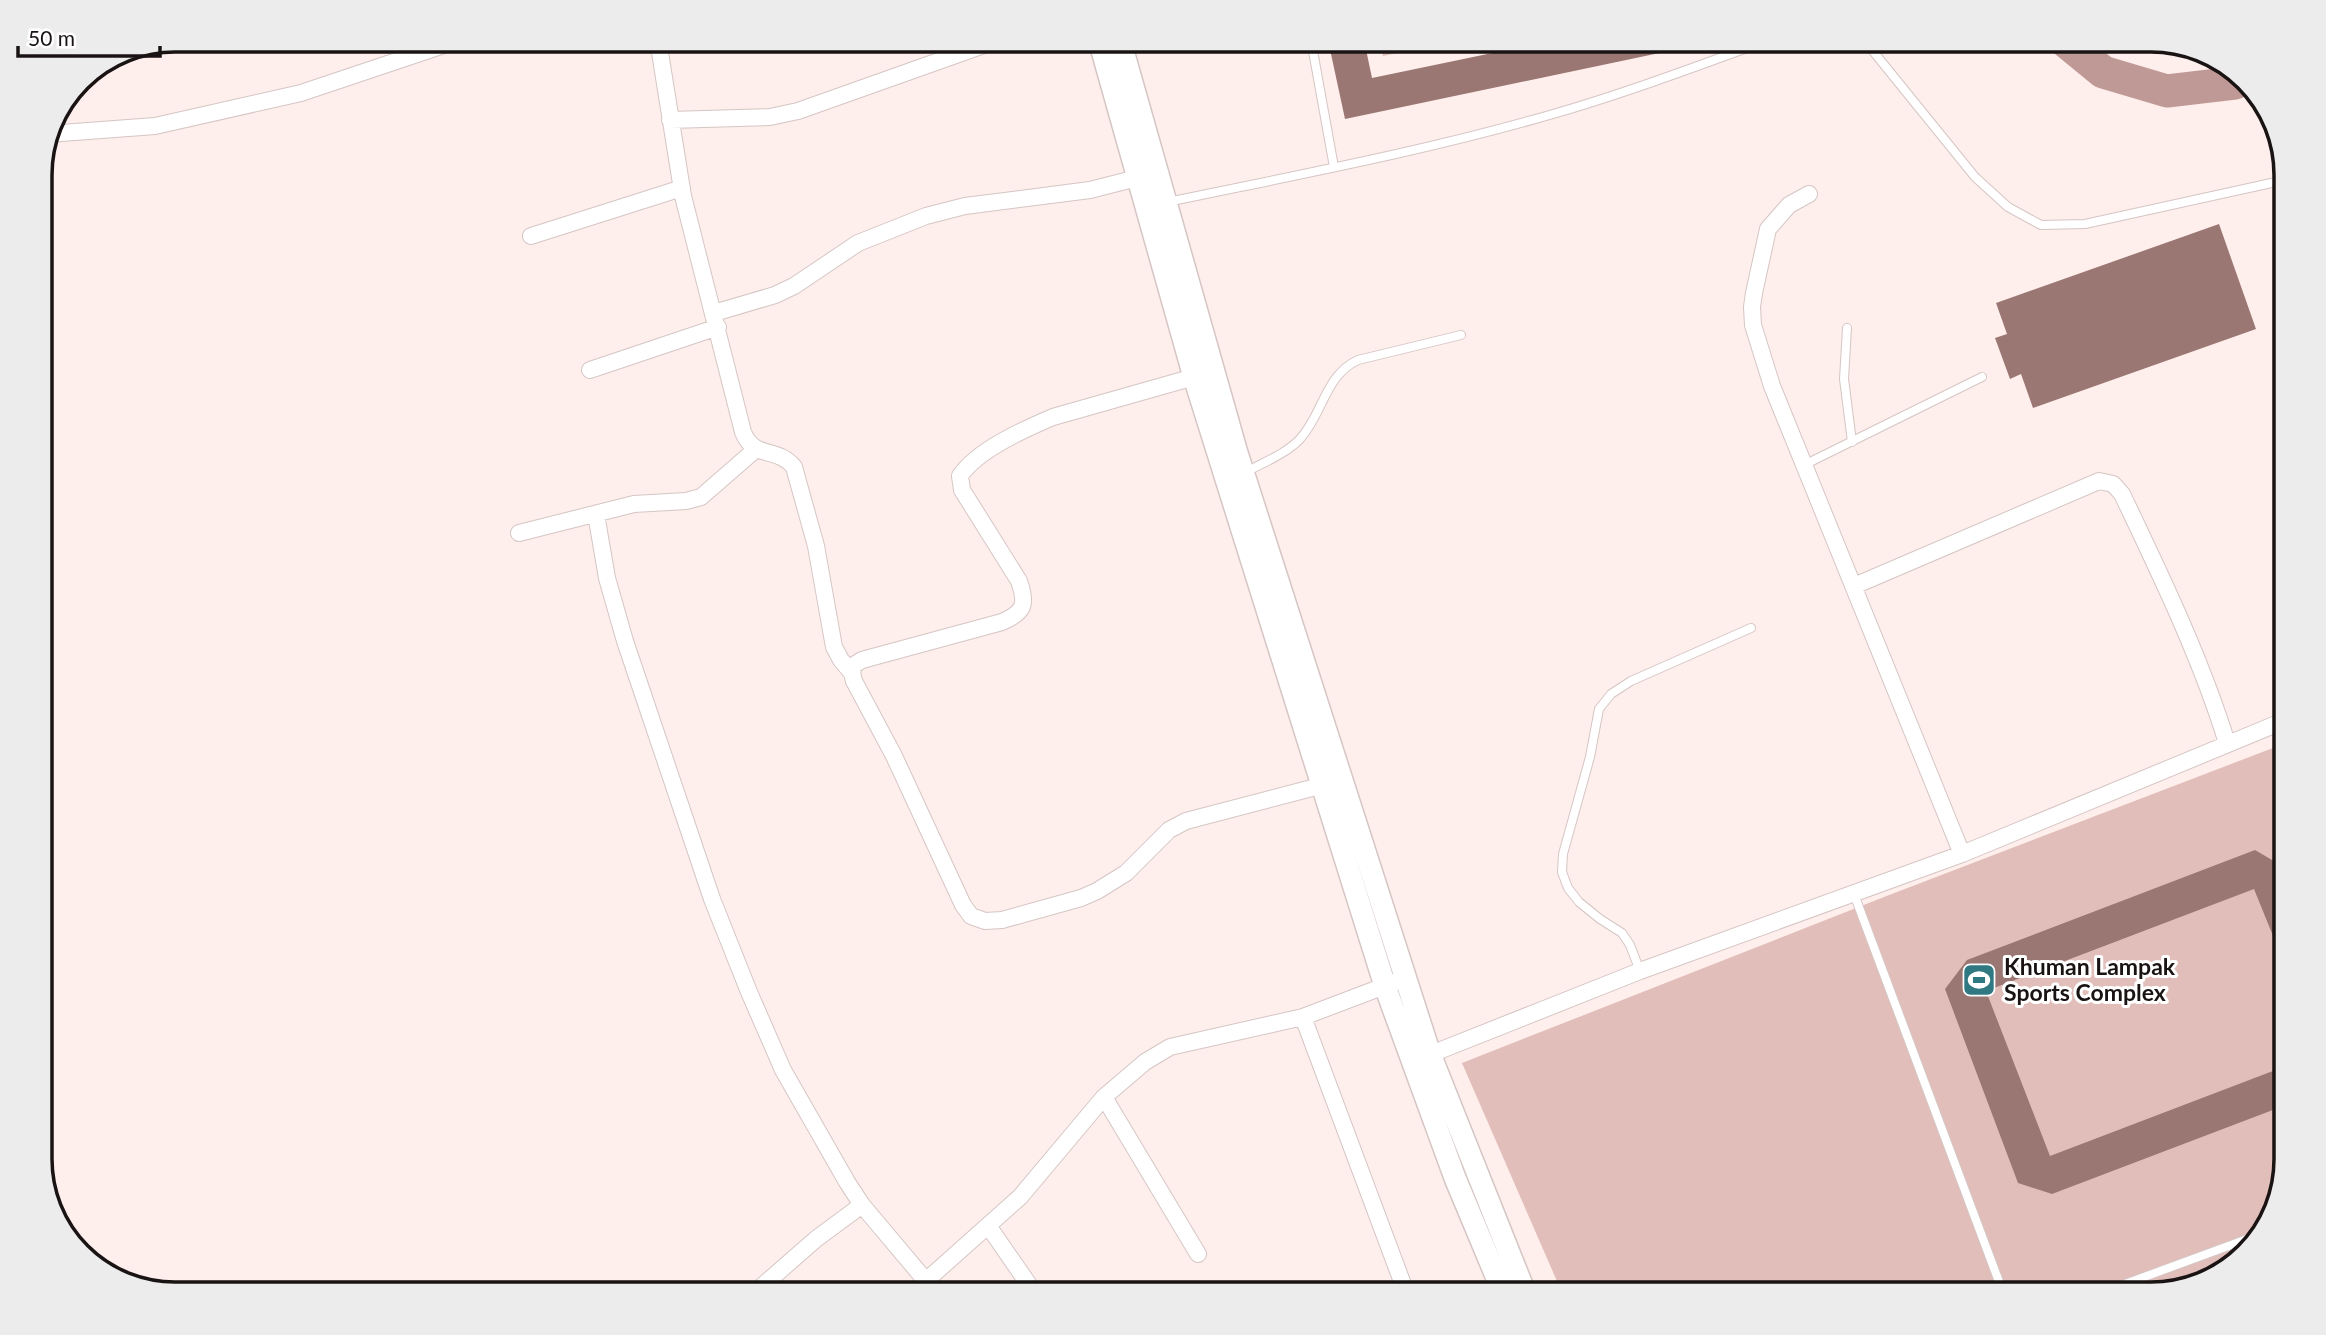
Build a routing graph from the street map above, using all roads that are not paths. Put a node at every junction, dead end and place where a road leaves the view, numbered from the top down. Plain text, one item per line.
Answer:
1 (1313, 52) edge
2 (1735, 52) edge
3 (1874, 52) edge
4 (421, 53) edge
5 (660, 53) edge
6 (963, 53) edge
7 (1102, 53) edge
8 (1124, 53) edge
9 (670, 120) junction
10 (60, 133) edge
11 (1334, 167) junction
12 (1137, 178) junction
13 (2273, 183) edge
14 (682, 188) junction
15 (1809, 194) dead end
16 (1166, 203) junction
17 (531, 236) dead end
18 (716, 320) junction
19 (1847, 328) dead end
20 (1461, 335) dead end
21 (590, 370) dead end
22 (1194, 377) junction
23 (1982, 377) dead end
24 (1852, 442) junction
25 (755, 450) junction
26 (1805, 464) junction
27 (1244, 474) junction
28 (596, 514) junction
29 (519, 533) dead end
30 (1854, 586) junction
31 (1751, 628) dead end
32 (852, 673) junction
33 (2274, 727) edge
34 (2227, 743) junction
35 (1342, 780) junction
36 (1321, 787) junction
37 (1962, 853) junction
38 (1854, 894) junction
39 (1640, 971) junction
40 (1406, 979) junction
41 (1384, 985) junction
42 (1310, 1014) junction
43 (1421, 1058) junction
44 (1104, 1097) junction
45 (862, 1205) junction
46 (989, 1227) junction
47 (2241, 1241) edge
48 (1198, 1254) dead end
49 (926, 1281) joint
50 (767, 1282) edge
51 (1027, 1282) edge
52 (1403, 1282) edge
53 (1499, 1282) edge
54 (1520, 1282) edge
55 (1999, 1282) edge
56 (2130, 1282) edge

1 - 11 lane
2 - 11 lane
3 - 13 lane
4 - 10 street
5 - 9 street
6 - 9 street
7 - 12 main road
8 - 16 main road
9 - 14 street
11 - 16 lane
12 - 18 street
12 - 22 main road
14 - 17 street
14 - 18 street
15 - 26 street
16 - 27 main road
18 - 21 street
18 - 25 street
19 - 24 lane
20 - 27 lane
22 - 32 street
22 - 36 main road
23 - 24 lane
24 - 26 lane
25 - 28 street
25 - 32 street
26 - 30 street
27 - 35 main road
28 - 29 street
28 - 45 street
30 - 34 street
30 - 37 street
31 - 39 lane
32 - 36 street
33 - 34 street
34 - 37 street
35 - 36 street
35 - 40 main road
36 - 41 main road
37 - 38 street
38 - 39 street
38 - 55 lane
39 - 43 street
40 - 41 street
40 - 43 main road
41 - 42 street
41 - 43 main road
42 - 44 street
42 - 52 street
43 - 53 main road
43 - 54 main road
44 - 46 street
44 - 48 street
45 - 49 street
45 - 50 street
46 - 49 street
46 - 51 street
47 - 56 lane

